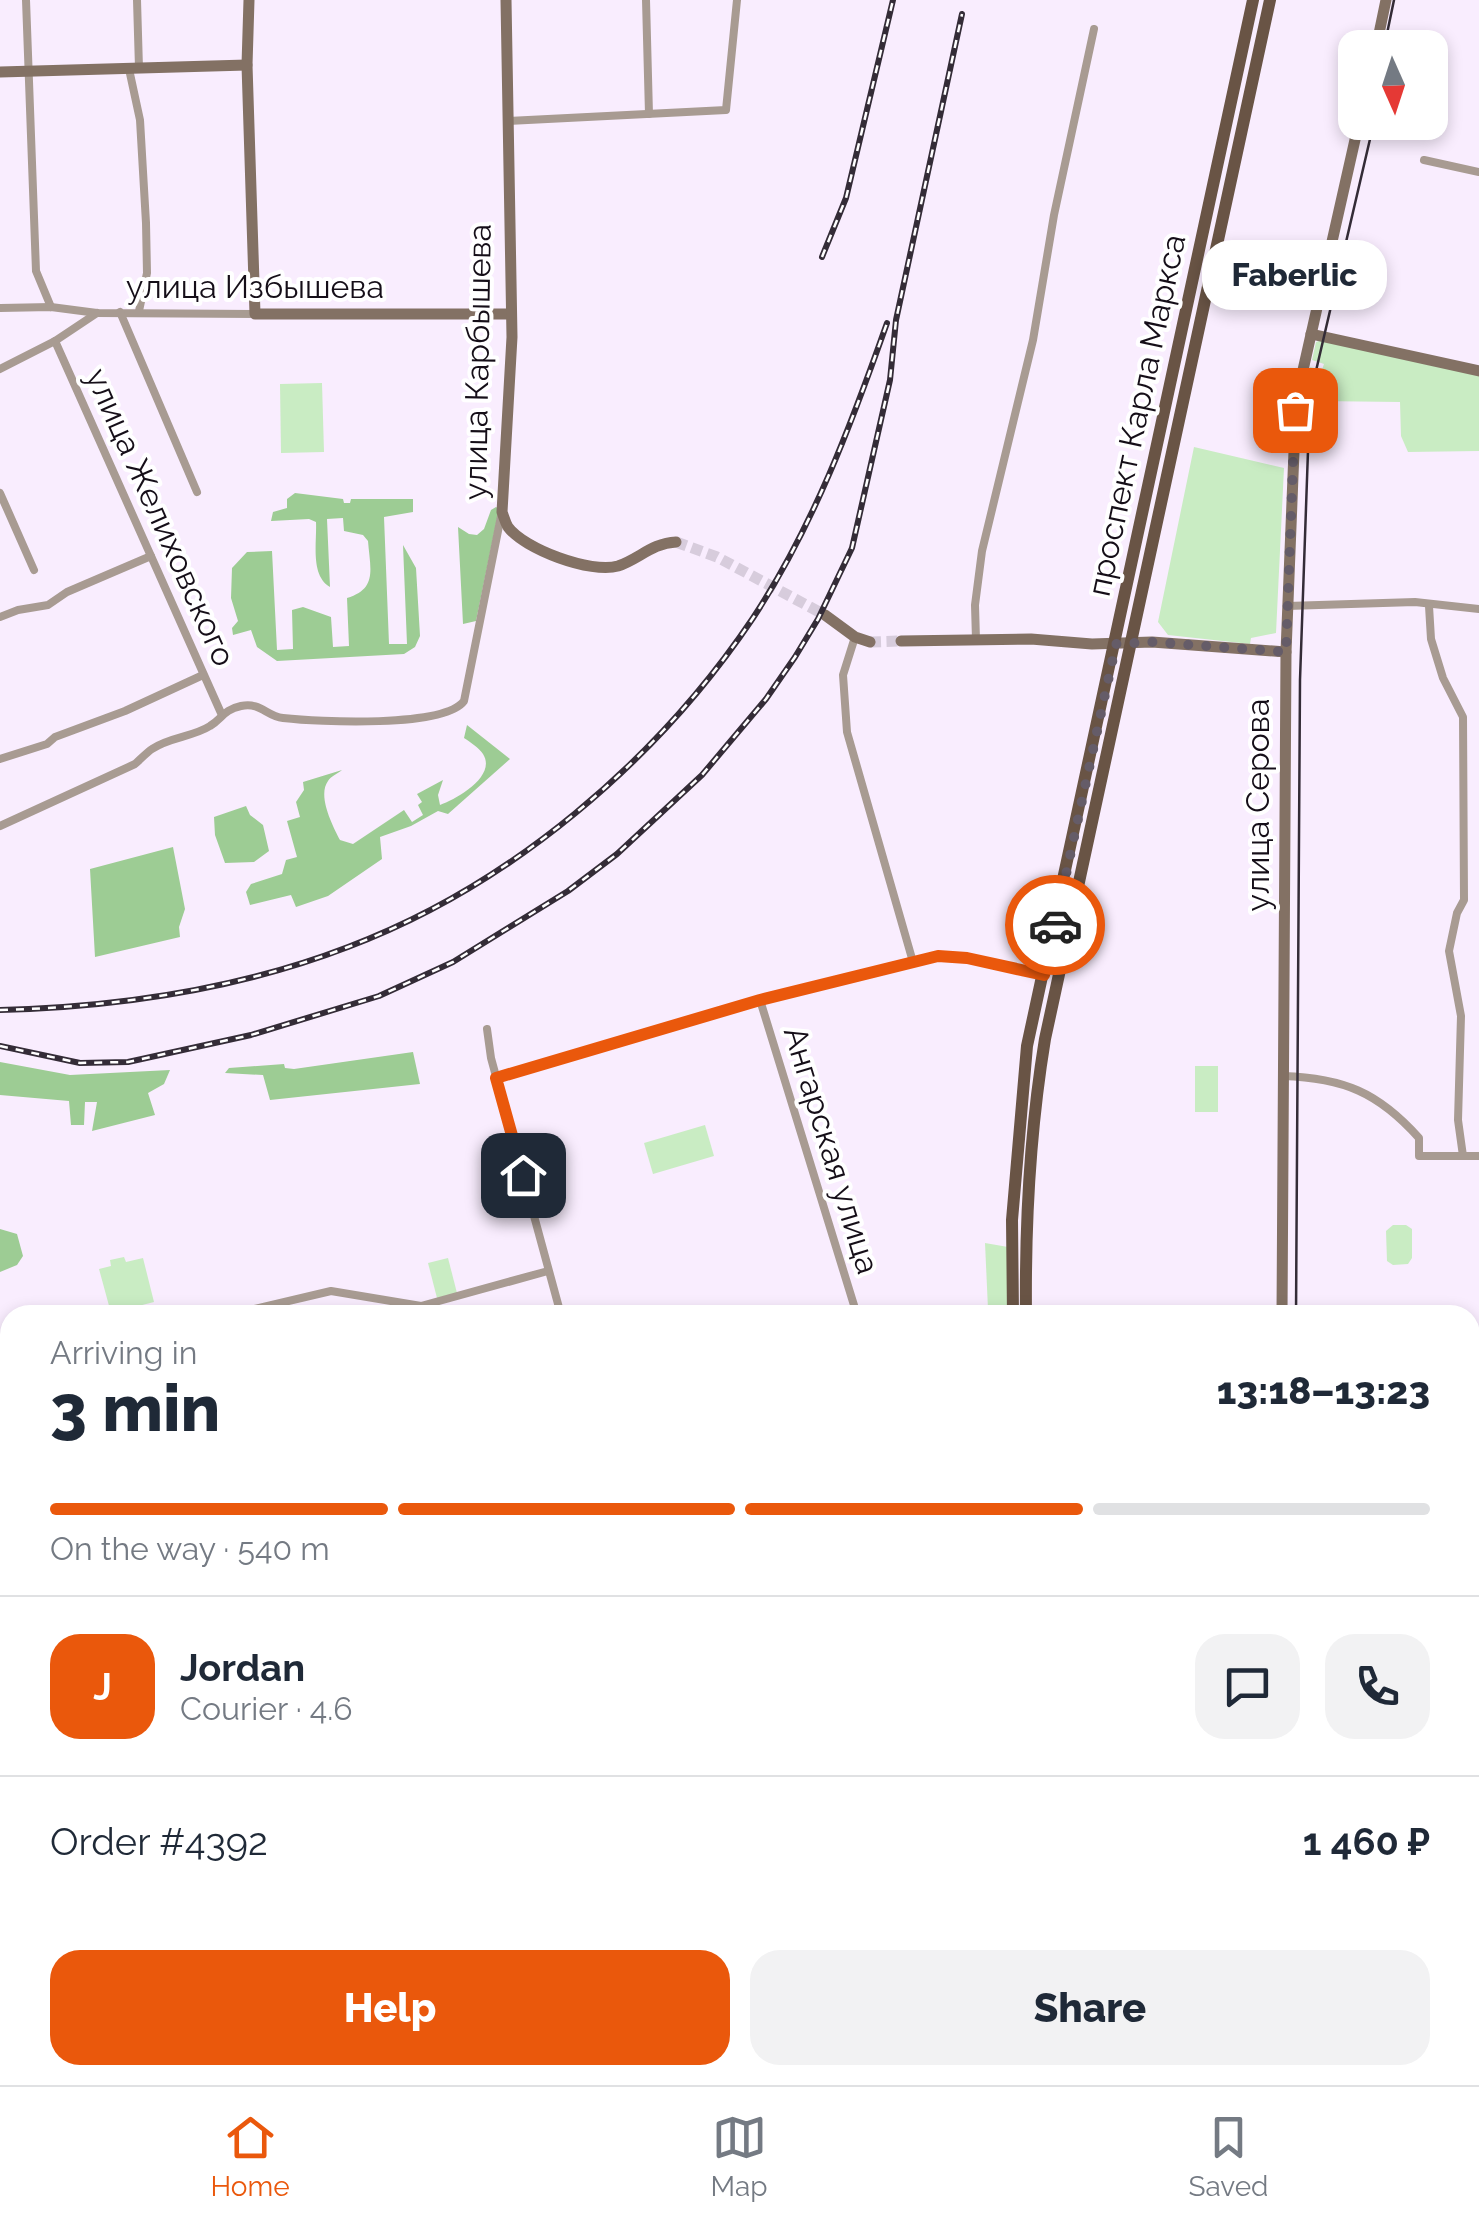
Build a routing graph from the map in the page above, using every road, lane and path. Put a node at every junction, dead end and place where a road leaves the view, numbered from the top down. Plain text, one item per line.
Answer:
1 (26, 0) edge
2 (137, 0) edge
3 (250, 0) edge
4 (506, 0) edge
5 (646, 0) edge
6 (738, 0) edge
7 (1252, 0) edge
8 (1270, 0) edge
9 (1386, 0) edge
10 (1094, 29) dead end
11 (1380, 30) edge
12 (1245, 35) junction
13 (1261, 38) junction
14 (248, 65) junction
15 (134, 68) junction
16 (0, 72) edge
17 (29, 72) junction
18 (648, 114) junction
19 (508, 122) junction
20 (1355, 140) edge
21 (1424, 160) dead end
22 (1479, 172) edge
23 (51, 307) junction
24 (0, 308) edge
25 (139, 311) junction
26 (120, 312) junction
27 (97, 313) junction
28 (255, 314) junction
29 (510, 314) junction
30 (1311, 334) junction
31 (55, 340) junction
32 (1175, 366) junction
33 (0, 369) edge
34 (1190, 369) junction
35 (1479, 371) edge
36 (197, 492) dead end
37 (0, 494) edge
38 (502, 512) junction
39 (676, 542) tunnel mouth
40 (151, 556) junction
41 (34, 570) dead end
42 (1288, 606) junction
43 (1429, 606) junction
44 (1479, 608) edge
45 (825, 615) tunnel mouth
46 (0, 618) edge
47 (855, 637) junction
48 (901, 640) tunnel mouth
49 (976, 640) junction
50 (870, 642) tunnel mouth
51 (1132, 643) junction
52 (1116, 644) junction
53 (1286, 652) junction
54 (202, 674) junction
55 (221, 713) junction
56 (0, 759) edge
57 (0, 826) edge
58 (912, 962) junction
59 (1044, 975) junction
60 (760, 1000) junction
61 (487, 1029) dead end
62 (1283, 1076) junction
63 (496, 1078) junction
64 (1463, 1156) junction
65 (1479, 1156) edge
66 (548, 1271) junction
67 (270, 1305) edge
68 (415, 1305) edge
69 (425, 1305) edge
70 (558, 1305) edge
71 (854, 1305) edge
72 (1013, 1305) edge
73 (1026, 1305) edge
74 (1282, 1305) edge

1 - 17 street
2 - 15 street
3 - 14 street
4 - 19 street, улица Карбышева
5 - 18 street
6 - 18 street
7 - 12 main road, проспект Карла Маркса
8 - 13 main road, проспект Карла Маркса
9 - 11 street
10 - 49 street
12 - 13 main road
12 - 32 main road, проспект Карла Маркса
13 - 34 main road, проспект Карла Маркса
14 - 15 street
14 - 28 street
15 - 17 street
15 - 25 street
16 - 17 street
17 - 23 street
18 - 19 street
19 - 29 street, улица Карбышева
20 - 30 street, улица Серова
21 - 22 street
23 - 24 street, улица Избышева
23 - 27 street, улица Избышева
25 - 26 street, улица Избышева
25 - 28 street, улица Избышева
26 - 27 street, улица Избышева
26 - 36 street
27 - 31 street
28 - 29 street, улица Избышева
29 - 38 street, улица Карбышева
30 - 35 street
30 - 42 street, улица Серова
31 - 33 street
31 - 40 street, улица Желиховского
32 - 34 main road
32 - 52 main road, проспект Карла Маркса
34 - 51 main road, проспект Карла Маркса
37 - 41 street
38 - 39 street
38 - 55 street, улица Карбышева
40 - 46 street
40 - 54 street, улица Желиховского
42 - 43 street
42 - 53 street, улица Серова
43 - 44 street
43 - 64 street
45 - 47 street
47 - 50 street
47 - 58 street
48 - 49 street
49 - 52 street
51 - 52 street
51 - 53 street
51 - 73 main road, проспект Карла Маркса
52 - 59 main road, проспект Карла Маркса
53 - 62 street, улица Серова
54 - 55 street, улица Желиховского
54 - 56 street
55 - 57 street
58 - 59 street
58 - 60 street
59 - 72 main road, проспект Карла Маркса
60 - 63 street
60 - 71 street, Ангарская улица
61 - 63 street
62 - 64 street
62 - 74 street, улица Серова
63 - 66 street
64 - 65 street
66 - 69 street
66 - 70 street
67 - 68 street

